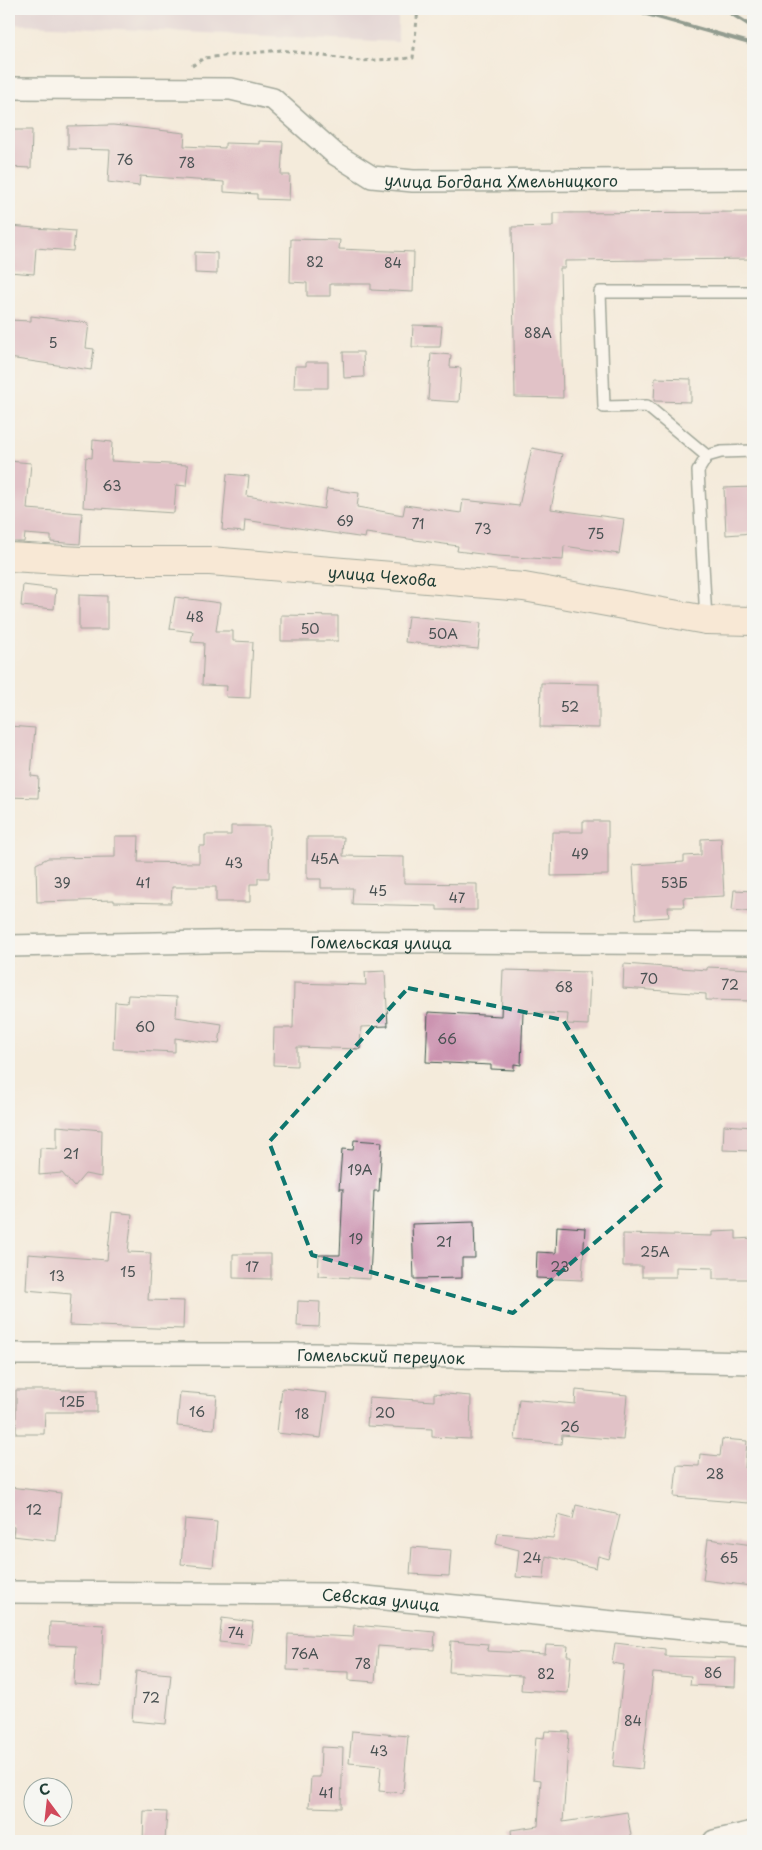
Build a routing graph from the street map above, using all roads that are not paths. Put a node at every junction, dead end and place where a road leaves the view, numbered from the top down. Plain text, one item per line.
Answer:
1 (9, 88) edge
2 (753, 179) edge
3 (753, 292) edge
4 (753, 451) edge
5 (707, 456) junction
6 (9, 557) edge
7 (706, 620) junction
8 (753, 621) edge
9 (753, 944) edge
10 (9, 946) edge
11 (9, 1354) edge
12 (753, 1363) edge
13 (9, 1592) edge
14 (753, 1636) edge
15 (753, 1832) edge
16 (714, 1841) edge

1 - 2 street, улица Богдана Хмельницкого
3 - 5 lane
4 - 5 lane
5 - 7 lane
6 - 7 street, улица Чехова
7 - 8 street, улица Чехова
9 - 10 street, Гомельская улица
11 - 12 street, Гомельский переулок
13 - 14 street, Севская улица
15 - 16 street

